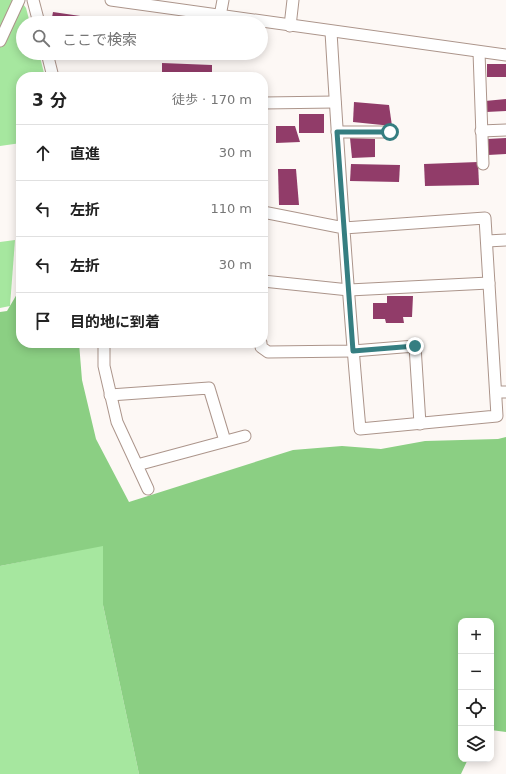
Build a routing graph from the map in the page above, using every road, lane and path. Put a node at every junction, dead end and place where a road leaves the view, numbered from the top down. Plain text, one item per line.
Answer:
1 (19, 0) edge
2 (33, 0) edge
3 (111, 0) edge
4 (223, 0) edge
5 (293, 0) edge
6 (37, 16) edge
7 (220, 16) joint
8 (268, 23) edge
9 (290, 26) junction
10 (330, 32) junction
11 (0, 41) edge
12 (479, 52) junction
13 (506, 55) edge
14 (49, 60) edge
15 (52, 72) edge
16 (335, 102) junction
17 (268, 103) edge
18 (506, 130) edge
19 (481, 131) junction
20 (337, 132) junction
21 (390, 132) dead end
22 (483, 164) dead end
23 (268, 213) edge
24 (344, 228) junction
25 (506, 240) edge
26 (487, 241) junction
27 (268, 282) edge
28 (489, 283) junction
29 (349, 290) junction
30 (104, 348) edge
31 (262, 348) edge
32 (353, 351) junction
33 (501, 392) edge
34 (110, 395) junction
35 (420, 424) junction
36 (245, 436) dead end
37 (225, 441) junction
38 (138, 465) junction
39 (148, 489) dead end

1 - 11 street
2 - 6 street
3 - 7 street
4 - 7 street
5 - 9 street
8 - 9 street
9 - 10 street
10 - 12 street
10 - 16 street
12 - 13 street
12 - 19 street
14 - 15 street
16 - 17 street
16 - 20 street
18 - 19 street
19 - 22 street
20 - 21 street
20 - 24 street
23 - 24 street
24 - 26 street
24 - 29 street
25 - 26 street
26 - 28 street
27 - 29 street
28 - 29 street
28 - 33 street
29 - 32 street
30 - 34 street
31 - 32 street
32 - 35 street
32 - 35 street
33 - 35 street
34 - 37 street
34 - 38 street
36 - 37 street
37 - 38 street
38 - 39 street

